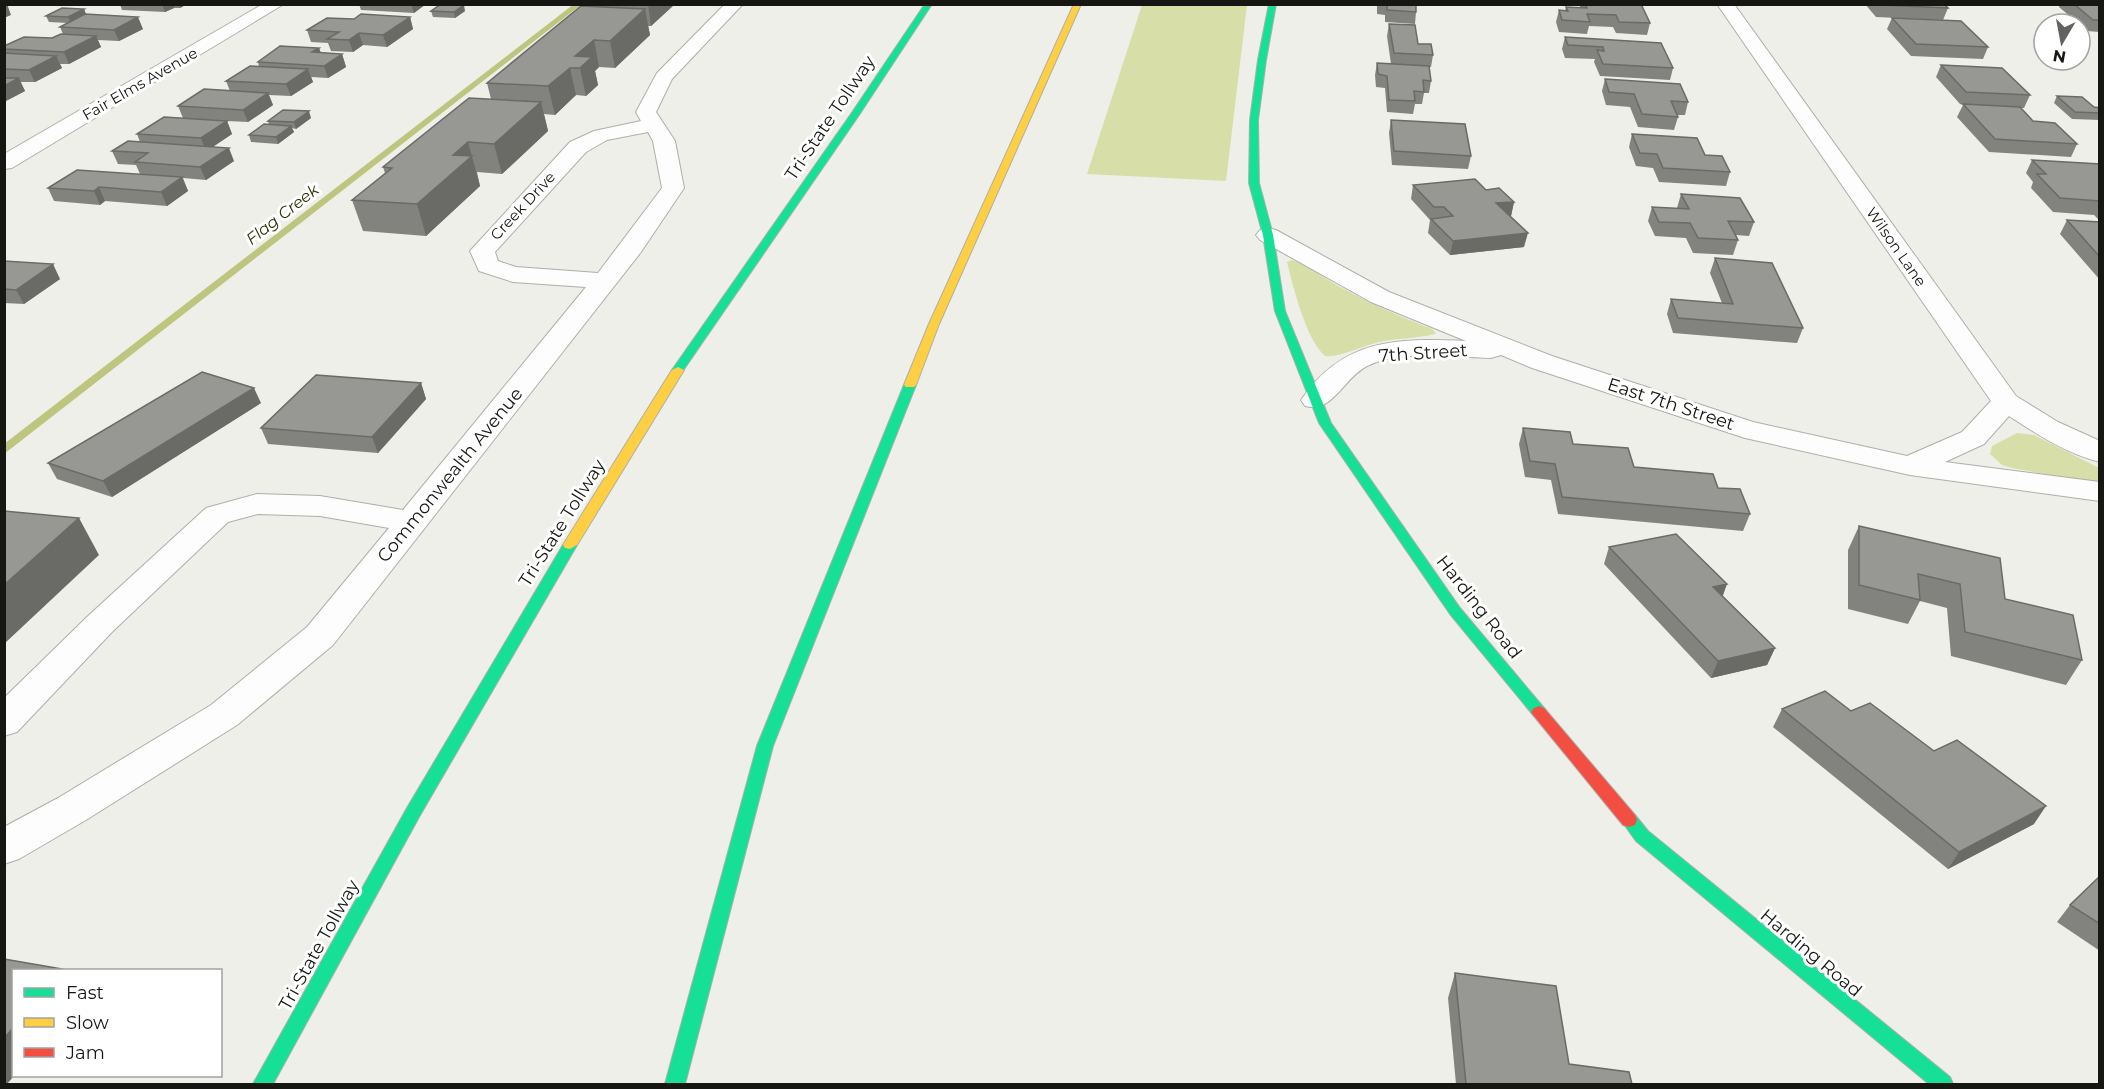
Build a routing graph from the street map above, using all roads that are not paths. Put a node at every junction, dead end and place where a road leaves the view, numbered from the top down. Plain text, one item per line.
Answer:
1 (276, 4) edge
2 (735, 4) edge
3 (929, 4) edge
4 (1078, 4) edge
5 (1273, 4) edge
6 (1725, 4) edge
7 (653, 125) junction
8 (4, 163) edge
9 (1268, 235) junction
10 (604, 281) junction
11 (1511, 350) junction
12 (1315, 400) junction
13 (2006, 402) junction
14 (2100, 453) edge
15 (1910, 466) junction
16 (2100, 492) edge
17 (413, 522) junction
18 (4, 722) edge
19 (4, 847) edge
20 (263, 1084) edge
21 (675, 1084) edge
22 (1943, 1084) edge

1 - 8 street, Fair Elms Avenue
2 - 7 street, Commonwealth Avenue
3 - 20 main road, Tri-State Tollway
4 - 21 main road
5 - 9 main road, Harding Road
6 - 13 street, Wilson Lane
7 - 10 street, Commonwealth Avenue
7 - 10 street, Creek Drive
9 - 11 street, East 7th Street
9 - 12 main road, Harding Road
10 - 17 street, Commonwealth Avenue
11 - 12 street, 7th Street
11 - 15 street, East 7th Street
12 - 22 main road, Harding Road
13 - 14 street, Wilson Lane
13 - 15 street
15 - 16 street, East 7th Street
17 - 18 street
17 - 19 street, Commonwealth Avenue

